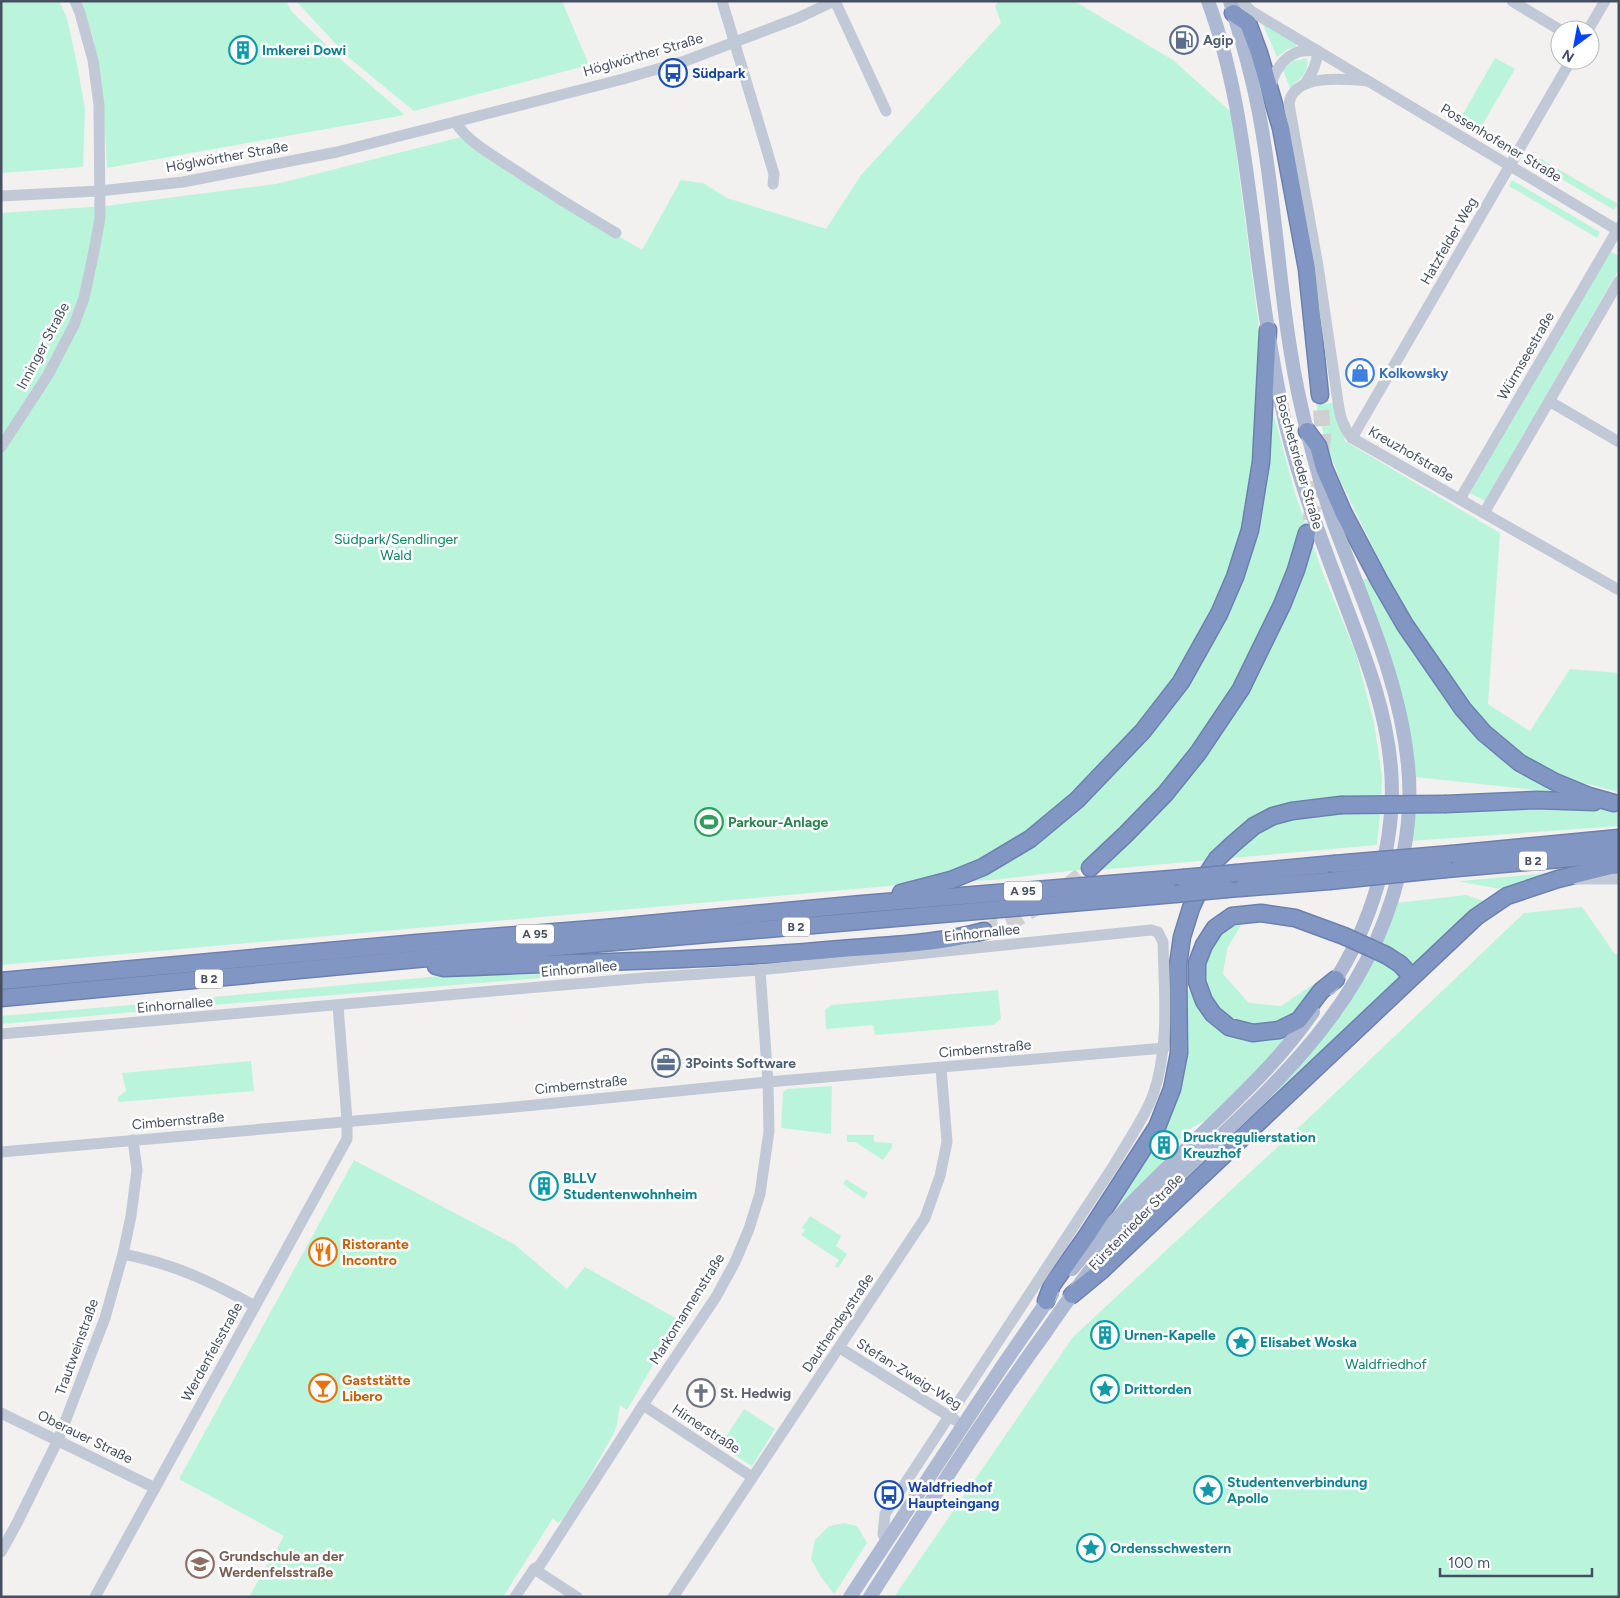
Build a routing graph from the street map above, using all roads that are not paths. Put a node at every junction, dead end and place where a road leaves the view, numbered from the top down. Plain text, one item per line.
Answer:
1 (74, 1) edge
2 (722, 1) edge
3 (834, 1) edge
4 (1208, 1) edge
5 (1512, 1) edge
6 (1605, 1) edge
7 (1235, 5) edge
8 (1594, 20) edge
9 (1550, 24) edge
10 (735, 43) junction
11 (1318, 51) junction
12 (1565, 70) edge
13 (1368, 81) junction
14 (1305, 84) junction
15 (1271, 96) junction
16 (886, 111) dead end
17 (455, 122) junction
18 (1510, 166) junction
19 (773, 184) dead end
20 (99, 191) junction
21 (1, 196) edge
22 (1618, 229) edge
23 (616, 233) dead end
24 (1619, 280) edge
25 (1268, 330) junction
26 (1320, 395) tunnel mouth
27 (1549, 402) junction
28 (1307, 431) junction
29 (1352, 438) junction
30 (1619, 442) edge
31 (1, 447) edge
32 (1460, 499) junction
33 (1484, 514) junction
34 (1307, 533) tunnel mouth
35 (1619, 590) edge
36 (1616, 803) edge
37 (1619, 838) edge
38 (1619, 854) edge
39 (1449, 861) junction
40 (1619, 864) edge
41 (1090, 868) tunnel mouth
42 (1558, 879) junction
43 (1619, 879) edge
44 (862, 904) junction
45 (1386, 914) joint
46 (1366, 915) joint
47 (984, 931) tunnel mouth
48 (417, 959) junction
49 (760, 970) junction
50 (1412, 977) junction
51 (1336, 978) junction
52 (1, 981) edge
53 (1, 998) edge
54 (338, 1006) junction
55 (1, 1034) edge
56 (1164, 1048) junction
57 (941, 1068) junction
58 (768, 1082) junction
59 (348, 1120) junction
60 (133, 1140) junction
61 (1, 1152) edge
62 (123, 1254) junction
63 (1072, 1295) junction
64 (1046, 1300) junction
65 (255, 1306) junction
66 (840, 1348) junction
67 (642, 1405) junction
68 (1, 1413) edge
69 (950, 1417) junction
70 (963, 1425) junction
71 (58, 1440) junction
72 (752, 1478) junction
73 (155, 1488) junction
74 (886, 1541) junction
75 (1, 1552) edge
76 (534, 1569) junction
77 (95, 1597) edge
78 (515, 1597) edge
79 (577, 1597) edge
80 (673, 1597) edge
81 (850, 1597) edge
82 (870, 1597) edge

1 - 20 street, Inninger Straße
2 - 10 street
3 - 10 street, Höglwörther Straße
3 - 16 street
4 - 25 main road, Boschetsrieder Straße
5 - 9 street
6 - 8 street
7 - 11 street, Possenhofener Straße
7 - 15 highway
7 - 28 main road, Boschetsrieder Straße
10 - 17 street, Höglwörther Straße
10 - 19 street
11 - 13 street, Possenhofener Straße
11 - 14 street
11 - 15 street
12 - 18 street, Hatzfelder Weg
13 - 14 street, Possenhofener Straße
13 - 18 street, Possenhofener Straße
14 - 29 street, Kreuzhofstraße
15 - 26 highway
17 - 20 street, Höglwörther Straße
17 - 23 street
18 - 22 street, Possenhofener Straße
18 - 29 street, Hatzfelder Weg
20 - 21 street, Höglwörther Straße
20 - 31 street, Inninger Straße
22 - 32 street, Würmseestraße
24 - 27 street
25 - 44 highway
25 - 46 main road, Boschetsrieder Straße
27 - 30 street
27 - 33 street
28 - 36 highway
28 - 45 main road, Boschetsrieder Straße
29 - 32 street, Kreuzhofstraße
32 - 33 street, Kreuzhofstraße
33 - 35 street, Kreuzhofstraße
34 - 41 highway
36 - 64 highway, bridge
37 - 39 highway, A 95
38 - 39 highway, B 2
39 - 44 highway, A 95, bridge
39 - 48 highway, B 2, bridge
40 - 42 highway
42 - 43 street
42 - 50 highway
44 - 52 highway, A 95
45 - 63 main road, Fürstenrieder Straße
46 - 51 main road, Fürstenrieder Straße
47 - 48 highway
48 - 53 highway, B 2
49 - 54 street, Einhornallee
49 - 56 street, Einhornallee
49 - 58 street, Markomannenstraße
50 - 51 highway, bridge
50 - 63 highway
51 - 64 main road, Fürstenrieder Straße
54 - 55 street, Einhornallee
54 - 59 street, Werdenfelsstraße
56 - 57 street, Cimbernstraße
56 - 69 street
57 - 58 street, Cimbernstraße
57 - 66 street, Dauthendeystraße
58 - 59 street, Cimbernstraße
58 - 67 street, Markomannenstraße
59 - 60 street, Cimbernstraße
59 - 65 street, Werdenfelsstraße
60 - 61 street, Cimbernstraße
60 - 62 street, Trautweinstraße
62 - 65 street
62 - 71 street, Trautweinstraße
63 - 82 main road, Fürstenrieder Straße
64 - 70 main road, Fürstenrieder Straße
65 - 73 street, Werdenfelsstraße
66 - 69 street, Stefan-Zweig-Weg
66 - 72 street, Dauthendeystraße
67 - 72 street, Hirnerstraße
67 - 76 street, Markomannenstraße
68 - 71 street, Oberauer Straße
69 - 70 street, Stefan-Zweig-Weg
69 - 74 street
70 - 74 main road, Fürstenrieder Straße
71 - 73 street, Oberauer Straße
71 - 75 street, Trautweinstraße
72 - 80 street, Dauthendeystraße
73 - 77 street, Werdenfelsstraße
74 - 81 main road, Fürstenrieder Straße
76 - 78 street, Markomannenstraße
76 - 79 street

